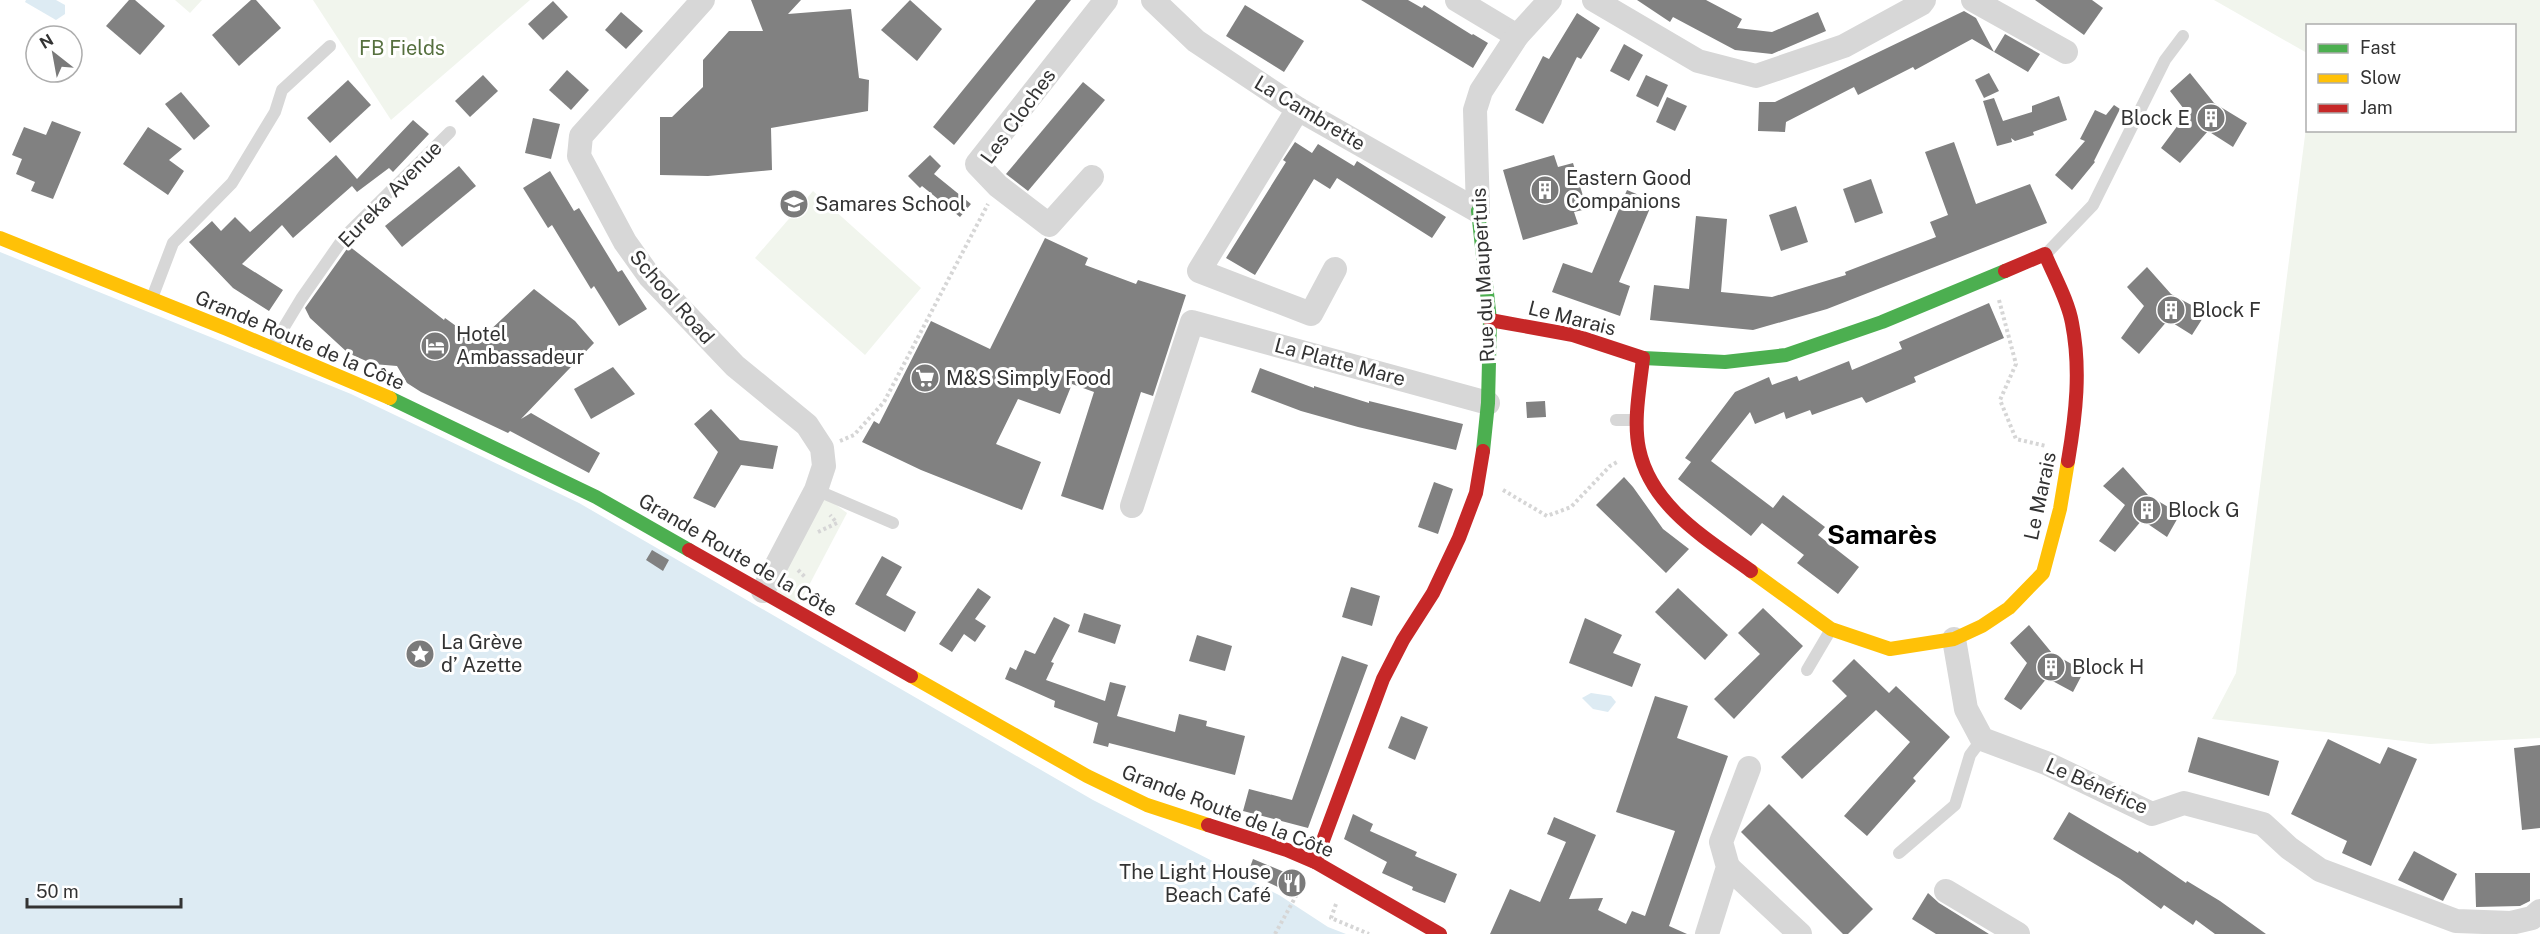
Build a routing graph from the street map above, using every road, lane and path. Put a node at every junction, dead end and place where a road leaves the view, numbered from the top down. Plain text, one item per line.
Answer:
1 (703, 0) edge
2 (1106, 0) edge
3 (1153, 0) edge
4 (1457, 0) edge
5 (1550, 0) edge
6 (1594, 0) edge
7 (1924, 0) edge
8 (1973, 0) edge
9 (1517, 36) junction
10 (2183, 36) dead end
11 (330, 46) dead end
12 (2066, 52) dead end
13 (1298, 109) junction
14 (450, 132) dead end
15 (1092, 177) dead end
16 (998, 186) junction
17 (1478, 211) junction
18 (0, 238) edge
19 (2045, 255) junction
20 (1335, 269) dead end
21 (1992, 276) junction
22 (152, 299) junction
23 (1490, 320) junction
24 (272, 348) junction
25 (1643, 358) junction
26 (1488, 403) junction
27 (1616, 420) dead end
28 (1639, 420) junction
29 (822, 448) junction
30 (1639, 449) junction
31 (2070, 452) junction
32 (1481, 468) junction
33 (816, 490) junction
34 (1132, 506) dead end
35 (893, 523) dead end
36 (763, 591) junction
37 (1831, 629) junction
38 (1954, 639) junction
39 (1808, 670) dead end
40 (1982, 739) junction
41 (1749, 768) dead end
42 (1899, 853) dead end
43 (1315, 862) junction
44 (1728, 867) junction
45 (1346, 878) junction
46 (1946, 891) dead end
47 (2540, 911) edge
48 (1275, 934) edge
49 (1369, 934) edge
50 (1440, 934) edge
51 (1707, 934) edge
52 (1800, 934) edge
53 (2018, 934) edge

1 - 29 street, School Road
2 - 16 street, Les Cloches
3 - 13 street, La Cambrette
4 - 9 street
5 - 9 street, Rue du Maupertuis
6 - 7 street
8 - 12 street
9 - 17 street, Rue du Maupertuis
10 - 19 lane
11 - 22 lane
13 - 17 street, La Cambrette
13 - 20 street
14 - 24 lane, Eureka Avenue
15 - 16 street, Les Cloches
16 - 29 path
17 - 23 street, Rue du Maupertuis
18 - 22 street, Grande Route de la Côte
19 - 21 street, Le Marais
19 - 31 street, Le Marais
21 - 25 street, Le Marais
21 - 31 path
22 - 24 street, Grande Route de la Côte
23 - 25 street, Le Marais
23 - 26 street, Rue du Maupertuis
24 - 36 street, Grande Route de la Côte
25 - 28 street, Le Marais
26 - 32 street, Rue du Maupertuis
26 - 34 street, La Platte Mare
27 - 28 lane
28 - 30 street, Le Marais
29 - 33 street
30 - 32 path
30 - 37 street, Le Marais
31 - 38 street, Le Marais
32 - 43 street, Rue du Maupertuis
33 - 35 lane
33 - 36 street
36 - 43 street, Grande Route de la Côte
37 - 38 street, Le Marais
37 - 39 lane
38 - 40 street
40 - 42 lane
40 - 47 street, Le Bénéfice
41 - 44 street
43 - 45 street, Grande Route de la Côte
43 - 48 path
44 - 51 street
44 - 52 street
45 - 49 path
45 - 50 street, Grande Route de la Côte
46 - 53 street

